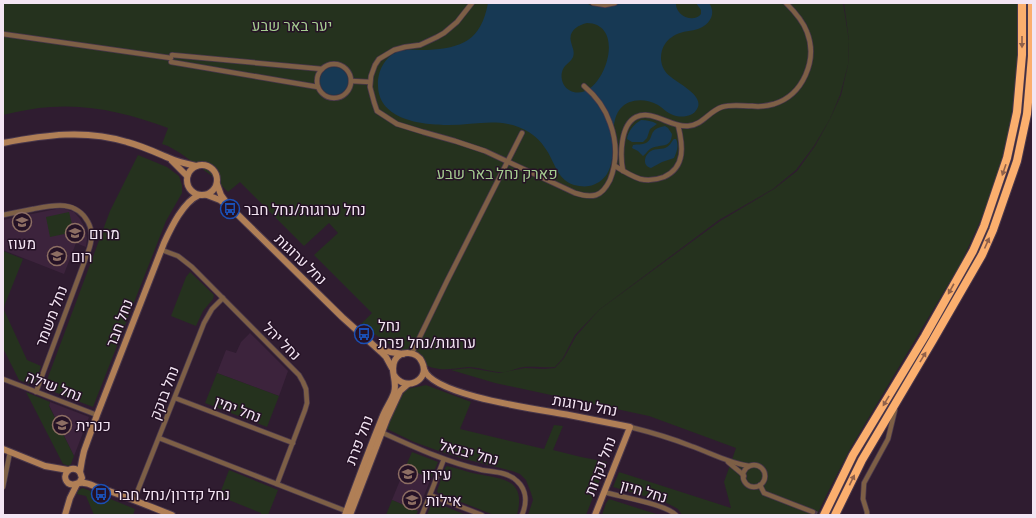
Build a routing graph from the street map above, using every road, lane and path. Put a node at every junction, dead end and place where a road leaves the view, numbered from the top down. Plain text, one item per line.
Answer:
1 (472, 3) edge
2 (593, 3) edge
3 (615, 3) edge
4 (786, 3) edge
5 (1022, 3) edge
6 (1032, 3) edge
7 (3, 34) edge
8 (171, 58) junction
9 (322, 69) junction
10 (351, 80) junction
11 (370, 82) junction
12 (584, 86) dead end
13 (318, 87) junction
14 (678, 126) junction
15 (522, 133) dead end
16 (3, 143) edge
17 (170, 158) junction
18 (507, 162) junction
19 (196, 166) junction
20 (615, 166) junction
21 (622, 171) junction
22 (187, 176) junction
23 (216, 184) junction
24 (188, 187) junction
25 (207, 194) junction
26 (199, 195) junction
27 (185, 207) junction
28 (231, 208) junction
29 (3, 215) edge
30 (162, 250) junction
31 (223, 298) junction
32 (372, 344) junction
33 (412, 353) junction
34 (403, 354) junction
35 (392, 368) junction
36 (424, 369) junction
37 (394, 376) junction
38 (3, 379) edge
39 (419, 380) junction
40 (438, 383) junction
41 (408, 384) junction
42 (36, 392) junction
43 (175, 398) junction
44 (896, 402) junction
45 (97, 415) junction
46 (630, 427) junction
47 (381, 432) junction
48 (159, 438) junction
49 (293, 443) junction
50 (3, 449) edge
51 (84, 451) junction
52 (10, 452) junction
53 (444, 459) junction
54 (725, 460) junction
55 (45, 466) junction
56 (749, 466) junction
57 (70, 470) junction
58 (81, 474) junction
59 (744, 476) junction
60 (66, 480) junction
61 (78, 484) junction
62 (277, 484) junction
63 (760, 485) junction
64 (3, 487) edge
65 (104, 489) junction
66 (604, 492) junction
67 (430, 495) junction
68 (134, 500) junction
69 (68, 504) junction
70 (813, 512) dead end
71 (347, 514) edge
72 (66, 515) edge
73 (172, 515) edge
74 (422, 515) edge
75 (482, 515) edge
76 (522, 515) edge
77 (595, 515) edge
78 (676, 515) edge
79 (824, 515) edge
80 (835, 515) edge
81 (867, 515) edge

1 - 11 street
2 - 3 street
4 - 14 street
5 -> 79 highway
44 -> 6 highway
7 - 8 street
8 - 9 street
8 - 13 street
9 - 10 street
9 - 13 street
10 - 11 street
10 - 13 street
11 - 18 street
12 - 20 street
14 - 21 street
14 - 21 street
15 - 18 street
16 - 17 street
17 - 19 street
17 - 22 street
18 - 20 street
18 - 33 street
19 - 22 street
19 - 23 street
20 - 21 street
22 - 24 street
23 - 25 street
23 - 28 street, נחל ערוגות
24 - 26 street
24 - 27 street, נחל חבר
25 - 26 street
25 - 28 street, נחל ערוגות
26 - 27 street, נחל חבר
27 - 30 street, נחל חבר
28 - 32 street, נחל ערוגות
29 - 42 street, נחל משמר
30 - 31 street, נחל יהל
30 - 45 street, נחל חבר
31 - 43 street, נחל בוקק
31 - 49 street, נחל יהל
32 - 34 street, נחל ערוגות
32 - 35 street, נחל ערוגות
33 - 34 street
33 - 36 street
34 - 35 street
35 - 37 street
36 - 39 street
36 - 40 street, נחל ערוגות
37 - 41 street
37 - 71 street, נחל פרת
38 - 42 street, נחל שילה
39 - 40 street, נחל ערוגות
39 - 41 street
40 - 46 street, נחל ערוגות
41 - 47 street, נחל פרת
42 - 45 street, נחל שילה
43 - 48 street, נחל בוקק
43 - 49 street, נחל ימין
80 -> 44 highway
44 - 81 street
45 - 51 street, נחל חבר
46 - 54 street, נחל ערוגות
46 - 66 street, נחל נקרות
47 - 53 street, נחל יבנאל
47 - 71 street, נחל פרת
48 - 62 street
48 - 68 street, נחל בוקק
49 - 62 street, נחל יהל
50 - 52 street
51 - 57 street, נחל חבר
51 - 58 street, נחל חבר
52 - 55 street
52 - 64 street
53 - 67 street
53 - 76 street, נחל יבנאל
54 - 56 street, נחל ערוגות
54 - 59 street, נחל ערוגות
55 - 57 street
55 - 60 street
56 - 59 street
56 - 63 street
57 - 58 street
57 - 60 street
58 - 61 street
58 - 65 street
59 - 63 street
60 - 61 street
60 - 69 street
61 - 65 street
61 - 69 street
62 - 71 street
63 - 70 street
65 - 68 street
66 - 77 street, נחל נקרות
66 - 78 street, נחל חיון
67 - 74 street
67 - 75 street
68 - 73 street
69 - 72 street

